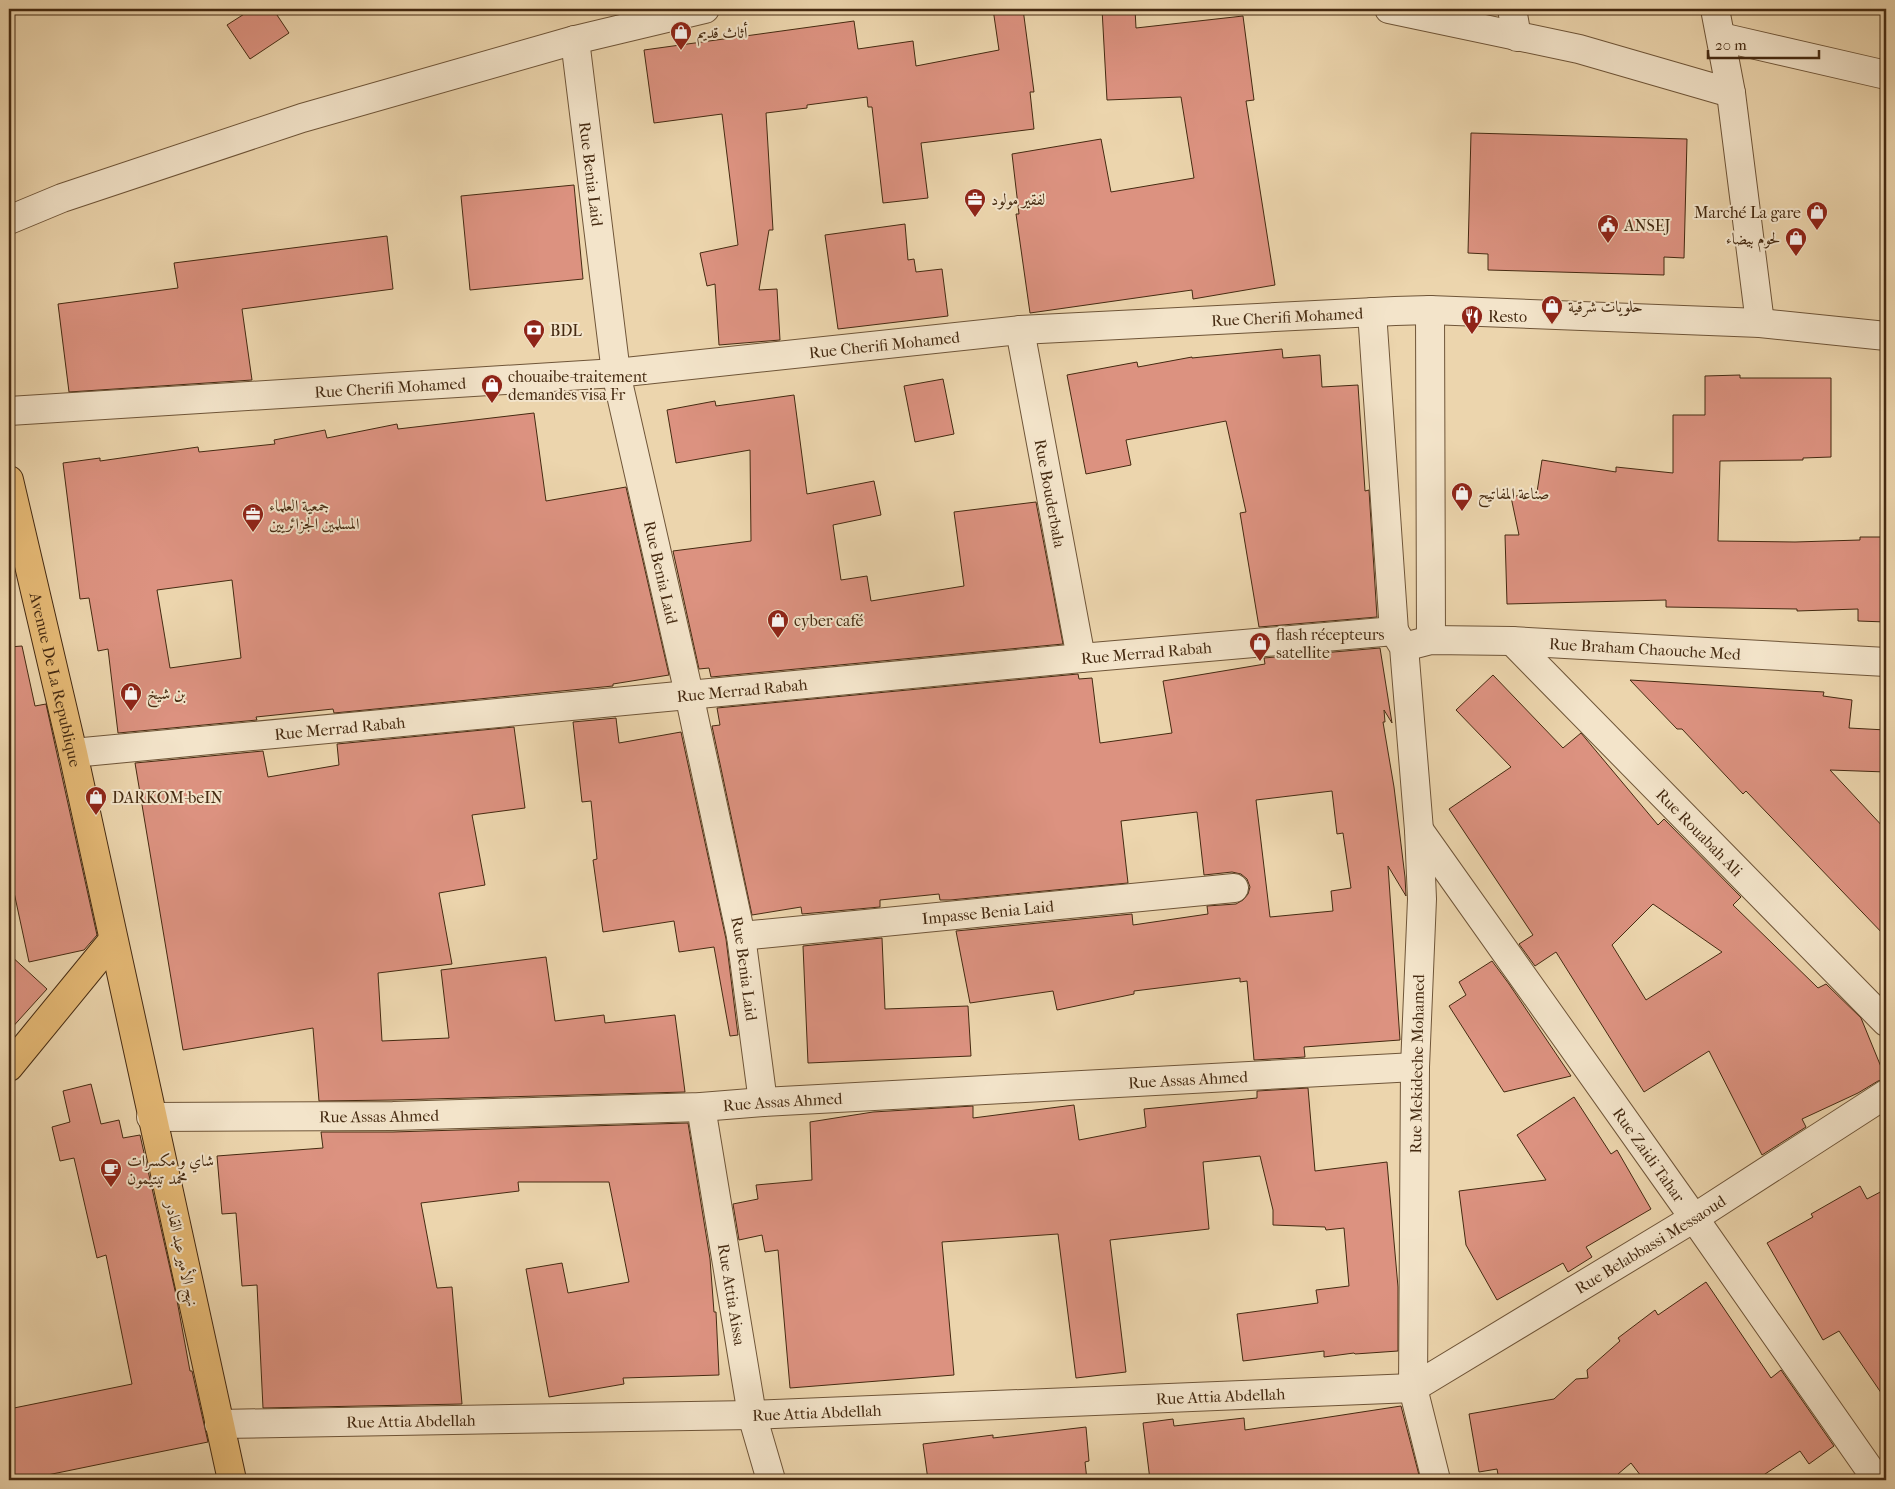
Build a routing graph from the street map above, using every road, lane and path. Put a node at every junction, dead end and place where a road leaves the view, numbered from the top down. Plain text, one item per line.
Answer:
1 (705, 9) edge
2 (1390, 9) edge
3 (1512, 9) edge
4 (1715, 9) edge
5 (1517, 36) junction
6 (1720, 37) junction
7 (575, 40) junction
8 (1886, 75) edge
9 (1731, 93) junction
10 (9, 220) edge
11 (1430, 310) junction
12 (1372, 312) junction
13 (1760, 323) junction
14 (1020, 330) junction
15 (1886, 336) edge
16 (616, 373) junction
17 (9, 411) edge
18 (9, 480) edge
19 (1399, 639) junction
20 (1431, 640) junction
21 (1512, 641) junction
22 (1081, 658) junction
23 (1886, 662) edge
24 (689, 694) junction
25 (73, 753) junction
26 (1419, 830) junction
27 (1234, 888) dead end
28 (741, 936) junction
29 (113, 940) junction
30 (1886, 1022) edge
31 (9, 1067) edge
32 (1415, 1067) junction
33 (1886, 1094) edge
34 (762, 1102) junction
35 (701, 1107) junction
36 (152, 1117) junction
37 (1694, 1218) junction
38 (1413, 1388) junction
39 (752, 1415) junction
40 (219, 1424) junction
41 (232, 1480) edge
42 (771, 1480) edge
43 (1436, 1480) edge
44 (1877, 1480) edge

1 - 7 street
2 - 5 street
3 - 5 street
4 - 6 street
5 - 9 street
6 - 8 street
6 - 9 street
7 - 10 street
7 - 16 street, Rue Benia Laid
9 - 13 street
11 - 12 street, Rue Cherifi Mohamed
11 - 13 street, Rue Cherifi Mohamed
11 - 20 street
12 - 14 street, Rue Cherifi Mohamed
12 - 19 street, Rue Mekideche Mohamed
13 - 15 street, Rue Cherifi Mohamed
14 - 16 street, Rue Cherifi Mohamed
14 - 22 street, Rue Bouderbala
16 - 17 street, Rue Cherifi Mohamed
16 - 24 street, Rue Benia Laid
18 - 25 main road, Avenue De La Republique
19 - 20 street, Rue Braham Chaouche Med
19 - 22 street, Rue Merrad Rabah
19 - 26 street, Rue Mekideche Mohamed
20 - 21 street, Rue Braham Chaouche Med
21 - 23 street, Rue Braham Chaouche Med
21 - 30 street, Rue Rouabah Ali
22 - 24 street, Rue Merrad Rabah
24 - 25 street, Rue Merrad Rabah
24 - 28 street, Rue Benia Laid
25 - 29 main road, Avenue De La Republique
26 - 32 street, Rue Mekideche Mohamed
26 - 37 street, Rue Zaidi Tahar
27 - 28 street, Impasse Benia Laid
28 - 34 street, Rue Benia Laid
29 - 31 main road
29 - 36 main road, نهج الأمير عبد القادر
32 - 34 street, Rue Assas Ahmed
32 - 38 street, Rue Mekideche Mohamed
33 - 37 street, Rue Belabbassi Messaoud
34 - 35 street, Rue Assas Ahmed
35 - 36 street, Rue Assas Ahmed
35 - 39 street, Rue Attia Aissa
36 - 40 main road, نهج الأمير عبد القادر
37 - 38 street, Rue Belabbassi Messaoud
37 - 44 street, Rue Zaidi Tahar
38 - 39 street, Rue Attia Abdellah
38 - 43 street, Rue Mekideche Mohamed
39 - 40 street, Rue Attia Abdellah
39 - 42 street, Rue Attia Aissa
40 - 41 main road, نهج الأمير عبد القادر

